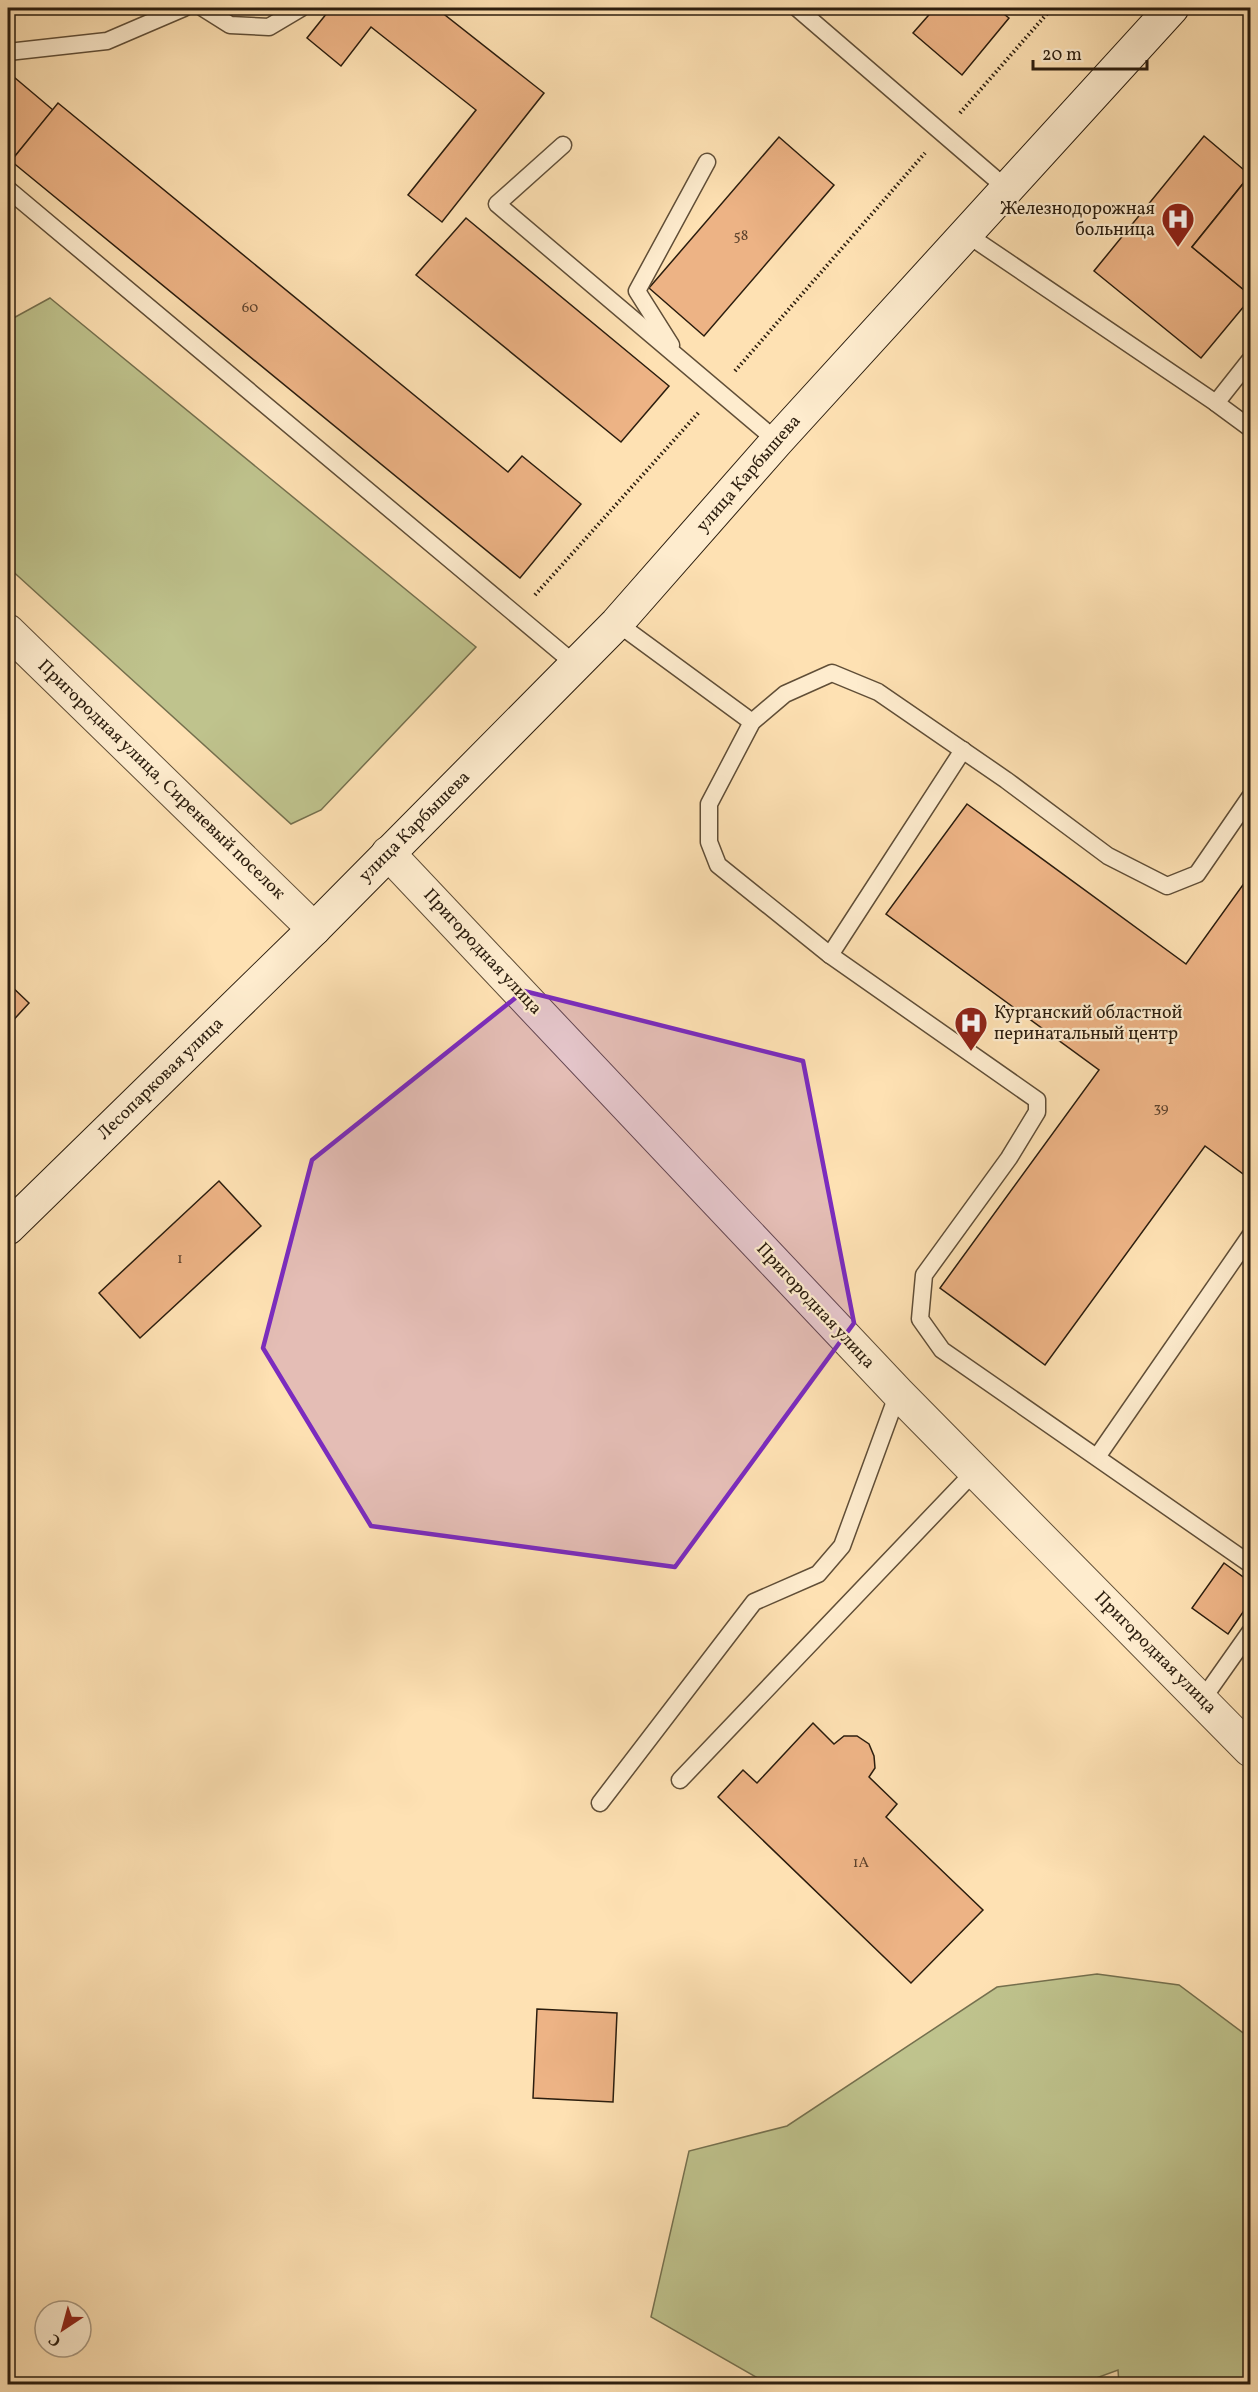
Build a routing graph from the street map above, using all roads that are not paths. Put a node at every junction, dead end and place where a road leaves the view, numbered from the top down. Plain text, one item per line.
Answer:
1 (184, 8) edge
2 (203, 8) edge
3 (301, 8) edge
4 (798, 8) edge
5 (1172, 8) edge
6 (8, 52) edge
7 (563, 145) dead end
8 (707, 162) dead end
9 (1006, 188) junction
10 (8, 194) edge
11 (965, 233) junction
12 (679, 358) junction
13 (1251, 360) edge
14 (1216, 403) junction
15 (1251, 428) edge
16 (777, 441) junction
17 (617, 623) junction
18 (8, 632) edge
19 (576, 665) junction
20 (752, 722) junction
21 (963, 750) junction
22 (1251, 797) edge
23 (388, 853) junction
24 (314, 929) junction
25 (830, 955) junction
26 (8, 1228) edge
27 (1251, 1236) edge
28 (898, 1393) junction
29 (1097, 1457) junction
30 (974, 1472) junction
31 (1251, 1564) edge
32 (1251, 1632) edge
33 (1202, 1700) junction
34 (1251, 1750) edge
35 (680, 1780) dead end
36 (600, 1803) dead end

1 - 6 lane
2 - 3 lane
4 - 9 lane
5 - 9 main road, улица Карбышева
7 - 12 lane
8 - 12 lane
9 - 11 main road, улица Карбышева
10 - 19 lane
11 - 14 lane
11 - 16 main road, улица Карбышева
12 - 16 lane
13 - 14 lane
14 - 15 lane
16 - 17 main road, улица Карбышева
17 - 19 main road, улица Карбышева
17 - 20 lane
18 - 24 main road, Пригородная улица, Сиреневый поселок
19 - 23 main road, улица Карбышева
20 - 21 lane
20 - 25 lane
21 - 22 lane
21 - 25 lane
23 - 24 main road, улица Карбышева
23 - 28 main road, Пригородная улица
24 - 26 main road, Лесопарковая улица
25 - 29 lane
27 - 29 lane
28 - 30 main road, Пригородная улица
28 - 36 lane
29 - 31 lane
30 - 33 main road, Пригородная улица
30 - 35 lane
32 - 33 lane
33 - 34 main road, Пригородная улица

